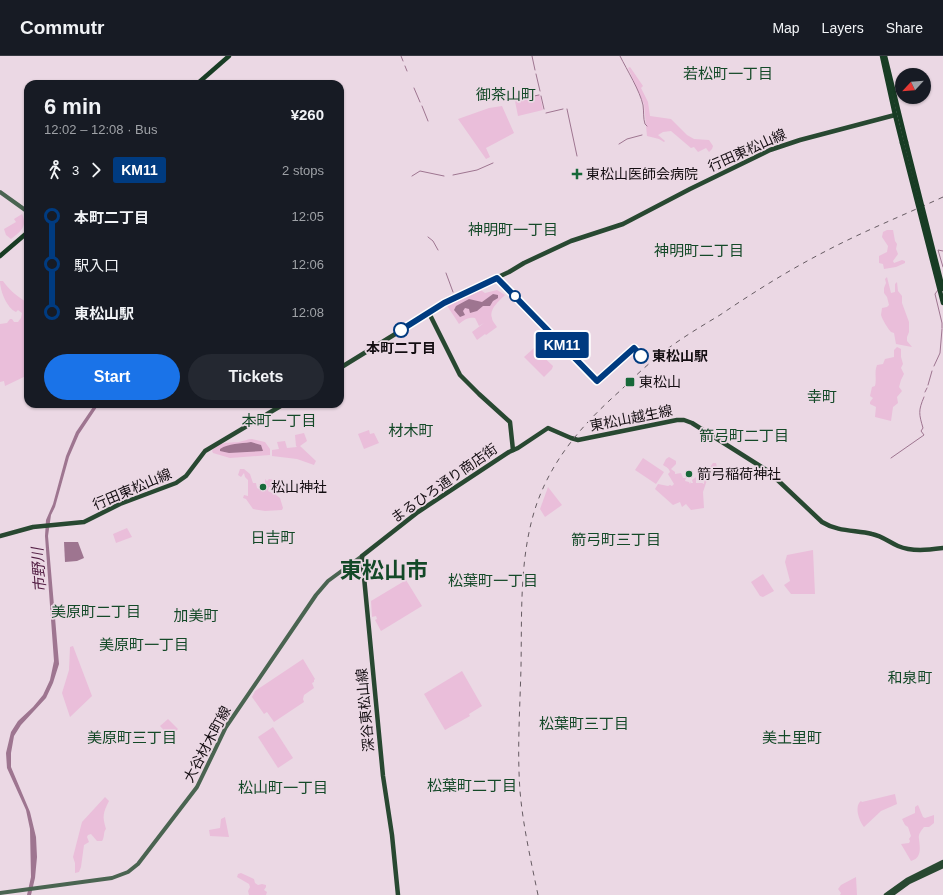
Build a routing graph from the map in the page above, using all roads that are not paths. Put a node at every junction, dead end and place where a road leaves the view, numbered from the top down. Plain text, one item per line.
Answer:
1 (225, 56) edge
2 (229, 56) edge
3 (882, 56) edge
4 (885, 56) edge
5 (198, 80) edge
6 (202, 80) edge
7 (895, 116) junction
8 (904, 142) junction
9 (0, 192) edge
10 (24, 209) edge
11 (24, 232) edge
12 (24, 235) edge
13 (0, 253) edge
14 (0, 256) edge
15 (497, 278) junction
16 (943, 289) edge
17 (943, 303) edge
18 (429, 313) junction
19 (344, 366) edge
20 (597, 381) dead end
21 (277, 408) edge
22 (548, 428) joint
23 (513, 450) junction
24 (0, 536) edge
25 (943, 548) edge
26 (362, 556) junction
27 (943, 862) edge
28 (943, 866) edge
29 (0, 893) edge
30 (398, 895) edge
31 (886, 895) edge
32 (891, 895) edge

1 - 5 highway
2 - 6 highway
3 - 7 highway
4 - 8 highway
7 - 8 highway
7 - 15 main road, 行田東松山線
8 - 16 highway, bridge
8 - 17 highway, bridge
9 - 10 main road
11 - 13 highway
12 - 14 highway
15 - 18 main road, 行田東松山線
15 - 20 main road
18 - 19 main road, 行田東松山線
18 - 23 main road
21 - 24 main road, 行田東松山線
22 - 23 main road, まるひろ通り商店街
22 - 25 main road, 東松山越生線
23 - 26 main road, まるひろ通り商店街
26 - 29 main road, 大谷材木町線
26 - 30 main road, 深谷東松山線
27 - 31 main road
28 - 32 main road

